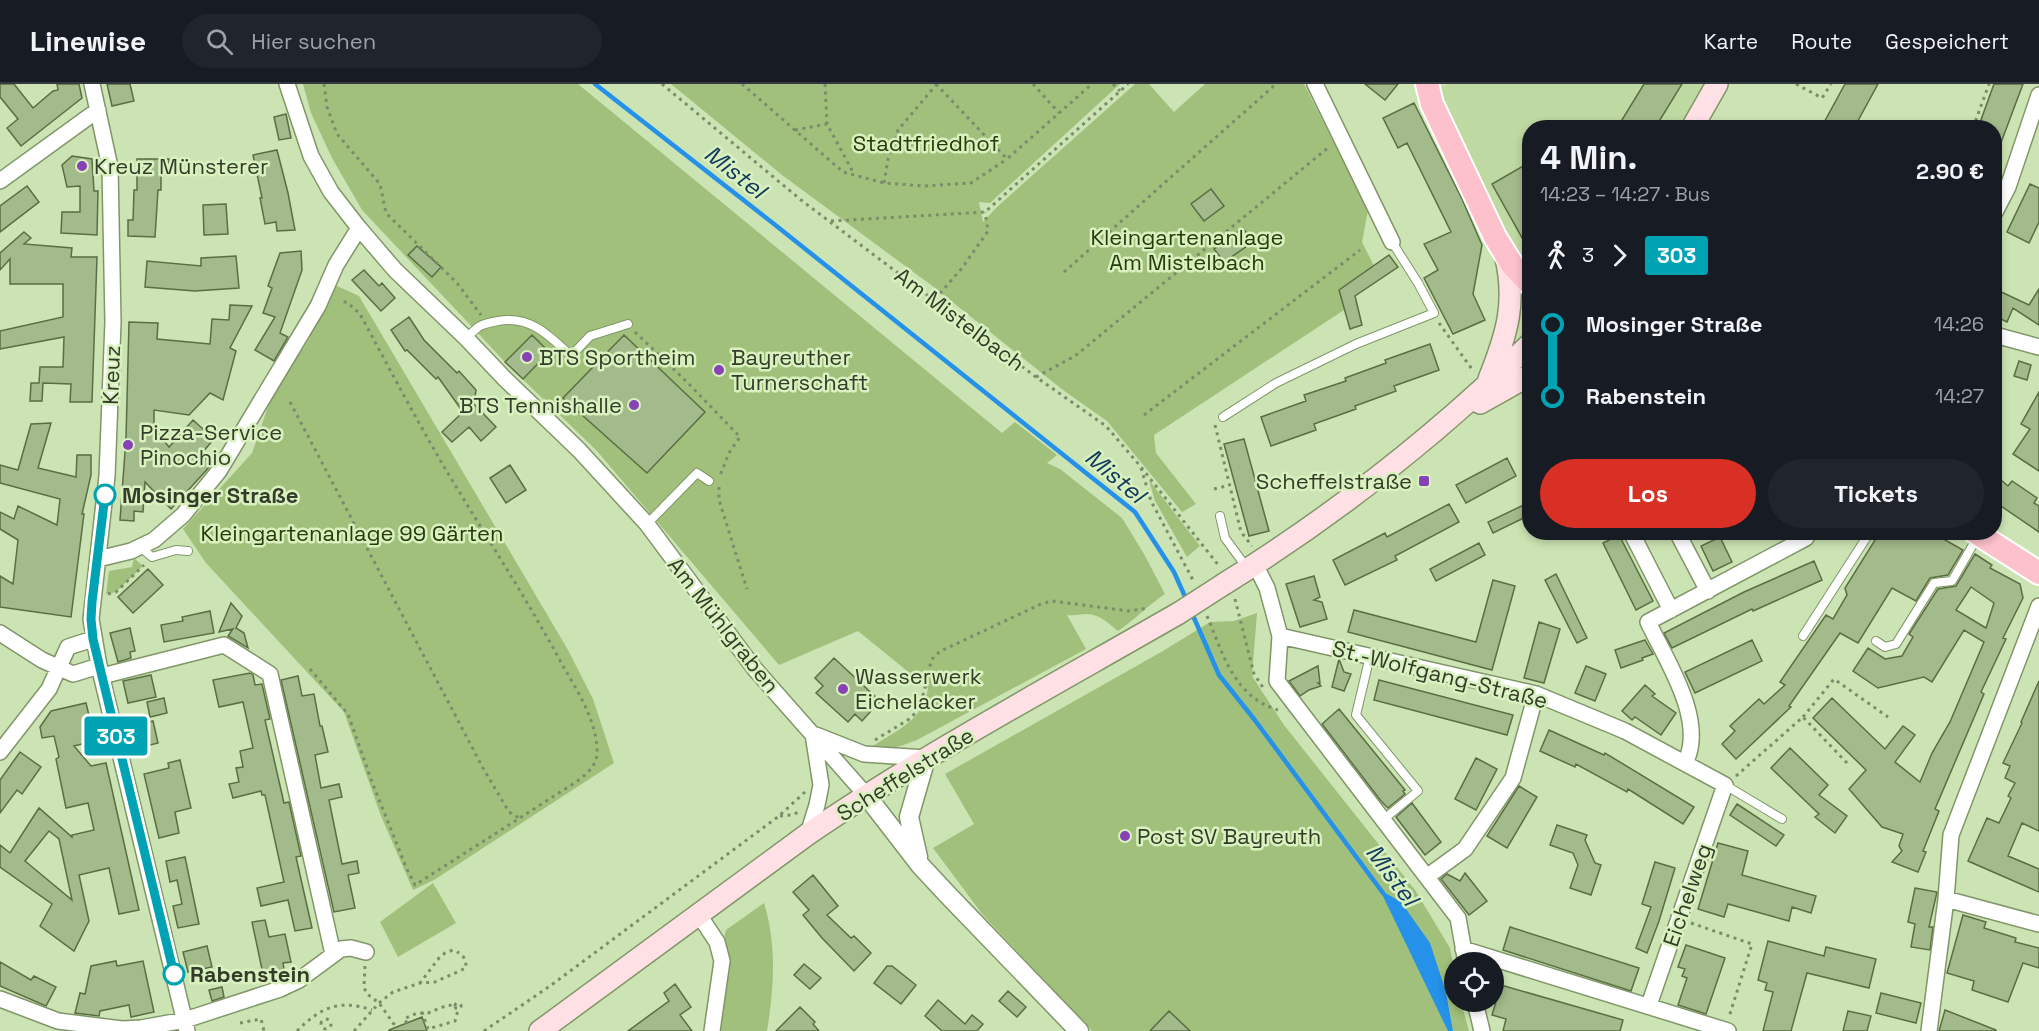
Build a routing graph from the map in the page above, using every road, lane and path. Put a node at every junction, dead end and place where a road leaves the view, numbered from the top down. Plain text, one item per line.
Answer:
1 (92, 84) edge
2 (287, 84) edge
3 (324, 84) edge
4 (662, 84) edge
5 (742, 84) edge
6 (825, 84) edge
7 (936, 84) edge
8 (1033, 84) edge
9 (1092, 84) edge
10 (1113, 84) edge
11 (1128, 84) edge
12 (1276, 84) edge
13 (1315, 84) edge
14 (1416, 84) edge
15 (1717, 84) edge
16 (1796, 84) edge
17 (1831, 84) edge
18 (1989, 84) edge
19 (1120, 91) junction
20 (1430, 94) edge
21 (2039, 95) edge
22 (98, 110) junction
23 (1059, 113) junction
24 (1697, 120) edge
25 (1976, 120) edge
26 (826, 124) junction
27 (795, 130) junction
28 (1331, 146) dead end
29 (1007, 159) junction
30 (854, 175) junction
31 (1, 176) edge
32 (884, 183) junction
33 (2002, 199) edge
34 (985, 212) junction
35 (829, 221) junction
36 (359, 228) junction
37 (1392, 242) joint
38 (1360, 250) dead end
39 (1504, 254) junction
40 (1064, 272) dead end
41 (1522, 275) edge
42 (935, 300) junction
43 (340, 302) dead end
44 (1434, 314) junction
45 (487, 323) junction
46 (628, 324) joint
47 (2002, 337) edge
48 (466, 338) junction
49 (2039, 347) edge
50 (1522, 352) edge
51 (1036, 376) junction
52 (1522, 380) edge
53 (1485, 388) junction
54 (290, 402) dead end
55 (1457, 413) junction
56 (1144, 415) dead end
57 (1222, 417) joint
58 (1141, 467) junction
59 (709, 481) dead end
60 (1230, 485) junction
61 (1214, 489) dead end
62 (1220, 516) dead end
63 (647, 524) junction
64 (1241, 532) dead end
65 (1635, 540) edge
66 (1681, 540) edge
67 (1802, 540) edge
68 (1865, 540) edge
69 (1974, 540) edge
70 (1987, 540) edge
71 (148, 551) junction
72 (188, 551) dead end
73 (98, 559) junction
74 (1251, 566) junction
75 (1189, 570) dead end
76 (2039, 573) edge
77 (1226, 583) junction
78 (747, 589) dead end
79 (1708, 591) junction
80 (106, 594) dead end
81 (2039, 606) edge
82 (1148, 609) dead end
83 (1671, 610) junction
84 (1210, 622) dead end
85 (0, 633) edge
86 (1280, 636) junction
87 (1803, 636) dead end
88 (93, 639) junction
89 (1876, 641) dead end
90 (1370, 656) junction
91 (58, 667) junction
92 (310, 669) dead end
93 (100, 671) junction
94 (1266, 692) dead end
95 (1536, 694) junction
96 (1272, 701) dead end
97 (1803, 717) junction
98 (1888, 717) dead end
99 (813, 734) junction
100 (859, 751) junction
101 (0, 753) edge
102 (926, 759) junction
103 (1685, 763) junction
104 (1848, 763) dead end
105 (1725, 785) junction
106 (808, 790) dead end
107 (866, 795) junction
108 (519, 818) junction
109 (1384, 819) junction
110 (1782, 819) dead end
111 (808, 834) junction
112 (920, 865) junction
113 (1428, 876) junction
114 (1946, 900) junction
115 (699, 915) junction
116 (1679, 918) junction
117 (2039, 924) edge
118 (366, 952) joint
119 (1463, 952) edge
120 (333, 954) junction
121 (1504, 967) edge
122 (420, 983) junction
123 (0, 999) edge
124 (379, 1003) junction
125 (1649, 1005) junction
126 (372, 1010) junction
127 (319, 1011) junction
128 (423, 1012) junction
129 (1477, 1012) edge
130 (323, 1020) junction
131 (240, 1023) dead end
132 (407, 1023) dead end
133 (186, 1026) edge
134 (396, 1027) dead end
135 (329, 1030) edge
136 (1727, 1030) edge
137 (264, 1031) edge
138 (297, 1031) edge
139 (354, 1031) edge
140 (484, 1031) edge
141 (540, 1031) edge
142 (712, 1031) edge
143 (1078, 1031) edge
144 (1482, 1031) edge
145 (1929, 1031) edge

1 - 22 street, Kreuz
2 - 36 street, Am Mühlgraben
3 - 45 path
4 - 35 path, Am Mistelbach
5 - 27 path
6 - 26 path
7 - 29 path
7 - 32 path
8 - 23 path
9 - 23 path
10 - 19 path
11 - 19 path
12 - 40 path
13 - 37 street
14 - 20 main road
15 - 24 main road
16 - 17 path
18 - 25 path
19 - 34 path
20 - 39 main road
21 - 33 street
22 - 31 street
22 - 73 street, Kreuz
23 - 29 path
26 - 27 path
26 - 30 path
27 - 30 path
28 - 51 path
29 - 32 path
30 - 32 path
34 - 35 path
34 - 42 path
35 - 42 path, Am Mistelbach
36 - 48 street, Am Mühlgraben
36 - 71 street
37 - 44 lane
38 - 56 path
39 - 41 main road
39 - 53 main road
42 - 51 path, Am Mistelbach
43 - 108 path
44 - 53 path
44 - 57 lane
45 - 46 lane
45 - 48 lane
46 - 78 path
47 - 49 street
48 - 63 street, Am Mühlgraben
50 - 53 main road, Scheffelstraße
51 - 58 path, Am Mistelbach
52 - 55 main road
53 - 55 main road, Scheffelstraße
54 - 108 path
55 - 74 main road, Scheffelstraße
57 - 60 path
58 - 75 path
58 - 77 path, Am Mistelbach
59 - 63 lane
60 - 61 path
60 - 64 path
62 - 74 lane
63 - 99 street, Am Mühlgraben
65 - 83 street
66 - 79 street
67 - 79 street
68 - 87 lane
69 - 89 lane
70 - 76 main road
71 - 72 lane
71 - 73 street
71 - 80 path
73 - 88 street, Kreuz
74 - 77 main road, Scheffelstraße
74 - 86 street
77 - 94 path, Am Mistelbach
77 - 102 main road, Scheffelstraße, bridge
79 - 83 street
81 - 114 street
82 - 100 path
83 - 103 street
84 - 96 path
85 - 91 street
86 - 90 street, St.-Wolfgang-Straße
86 - 109 street
88 - 91 street
88 - 93 street, Kreuz
90 - 95 street, St.-Wolfgang-Straße
90 - 109 lane
91 - 93 street
91 - 101 street
92 - 108 path
93 - 120 street
93 - 133 street, Kreuz
95 - 103 street, St.-Wolfgang-Straße
95 - 113 street
97 - 98 path
97 - 104 path
97 - 105 path
99 - 100 street
99 - 107 street, Am Mühlgraben
99 - 111 street
100 - 102 street
102 - 107 main road, Scheffelstraße
102 - 112 street
103 - 105 street, St.-Wolfgang-Straße
105 - 110 lane
105 - 116 street, Eichelweg
106 - 140 path
107 - 111 main road, Scheffelstraße
107 - 112 street, Am Mühlgraben
109 - 113 street
111 - 115 main road, Scheffelstraße
112 - 143 street, Am Mühlgraben
113 - 119 street
114 - 117 street
114 - 145 street
115 - 141 main road, Scheffelstraße
115 - 142 street
116 - 125 street, Eichelweg
116 - 136 path
118 - 120 street
118 - 124 path
120 - 133 street
121 - 125 street
122 - 122 path
122 - 124 path
123 - 133 street
124 - 126 path
124 - 134 path
125 - 136 street
126 - 127 path
126 - 139 path
127 - 130 path
127 - 138 path
128 - 128 path
128 - 132 path
129 - 144 street
130 - 135 path
130 - 135 path
131 - 137 path

